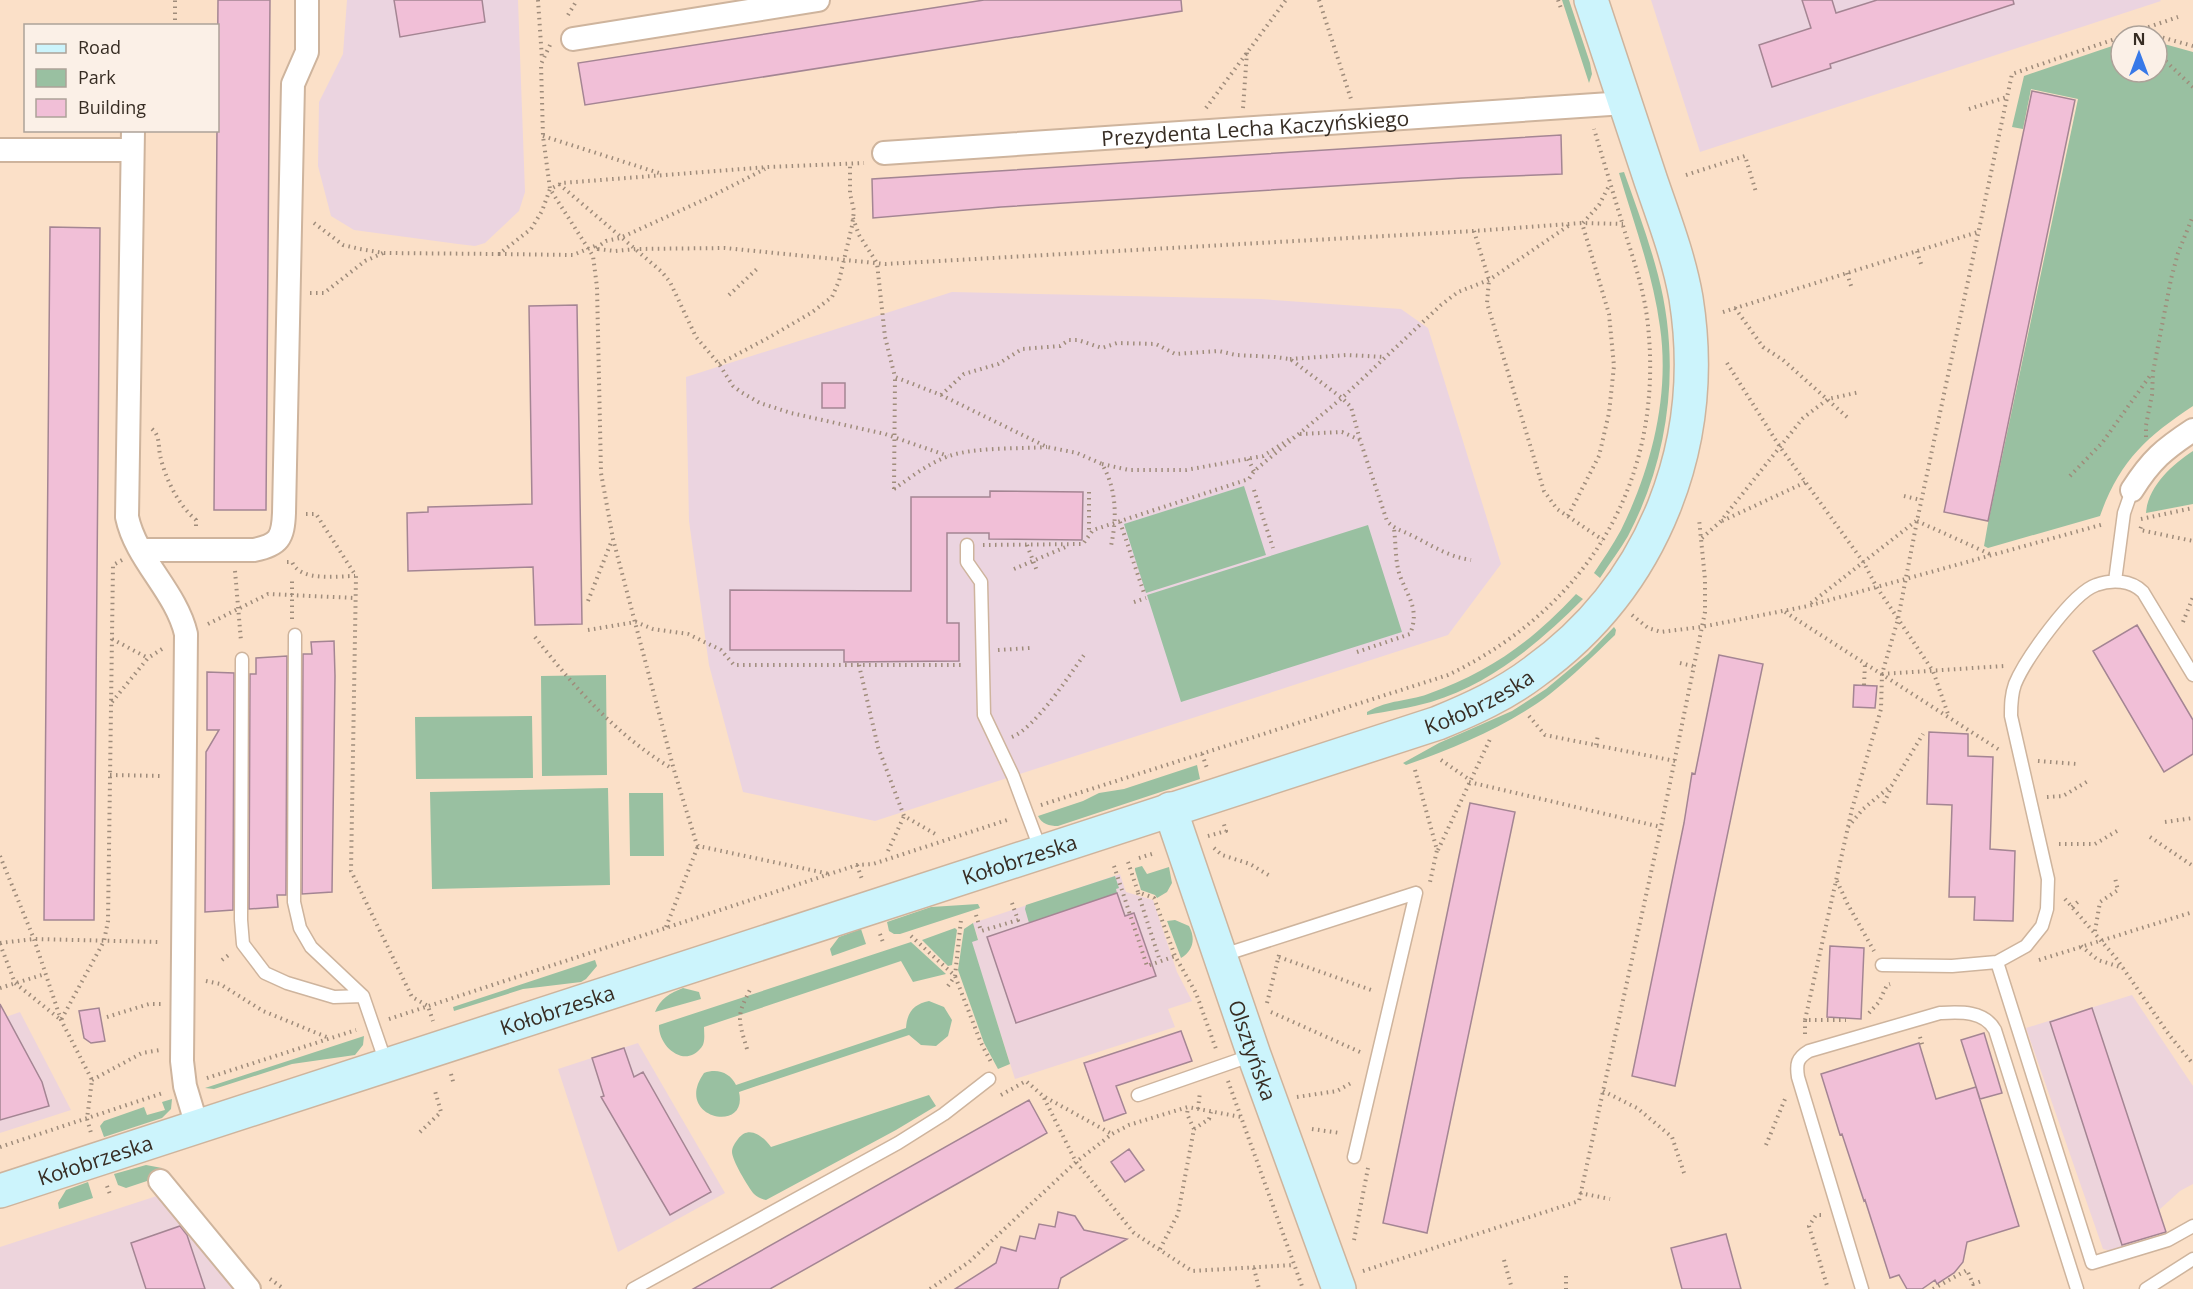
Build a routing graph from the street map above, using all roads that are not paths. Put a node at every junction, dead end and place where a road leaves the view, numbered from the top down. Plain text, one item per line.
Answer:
1 (307, 0) edge
2 (818, 0) edge
3 (1591, 0) edge
4 (564, 33) road end
5 (1625, 103) junction
6 (133, 140) edge
7 (0, 150) edge
8 (874, 158) road end
9 (2193, 430) edge
10 (2132, 490) joint
11 (967, 545) road end
12 (141, 550) junction
13 (2115, 576) junction
14 (295, 635) road end
15 (242, 659) dead end
16 (2193, 675) edge
17 (1170, 809) junction
18 (1041, 851) junction
19 (1220, 956) junction
20 (1882, 965) road end
21 (1998, 968) junction
22 (363, 996) junction
23 (1254, 1055) junction
24 (386, 1064) junction
25 (995, 1081) road end
26 (1138, 1095) dead end
27 (196, 1126) junction
28 (1354, 1157) dead end
29 (160, 1181) dead end
30 (0, 1191) edge
31 (2193, 1226) edge
32 (2193, 1259) edge
33 (1350, 1280) edge
34 (249, 1289) edge
35 (633, 1289) edge
36 (1862, 1289) edge
37 (2077, 1289) edge
38 (2146, 1289) edge

1 - 12 street
2 - 4 street
3 - 5 street
5 - 8 street, Prezydenta Lecha Kaczyńskiego
5 - 17 street, Kołobrzeska
6 - 7 street
6 - 12 street
9 - 10 street
10 - 13 lane
11 - 18 lane
12 - 27 street
13 - 16 lane
13 - 21 lane
14 - 22 lane
15 - 22 lane
17 - 18 street, Kołobrzeska
17 - 19 street, Olsztyńska
18 - 24 street, Kołobrzeska
19 - 23 street, Olsztyńska
19 - 28 lane
20 - 21 lane
21 - 31 lane
22 - 24 lane
23 - 26 lane
23 - 33 street, Olsztyńska
24 - 27 street, Kołobrzeska
25 - 35 lane
27 - 30 street, Kołobrzeska
29 - 34 street
32 - 38 lane
36 - 37 lane

